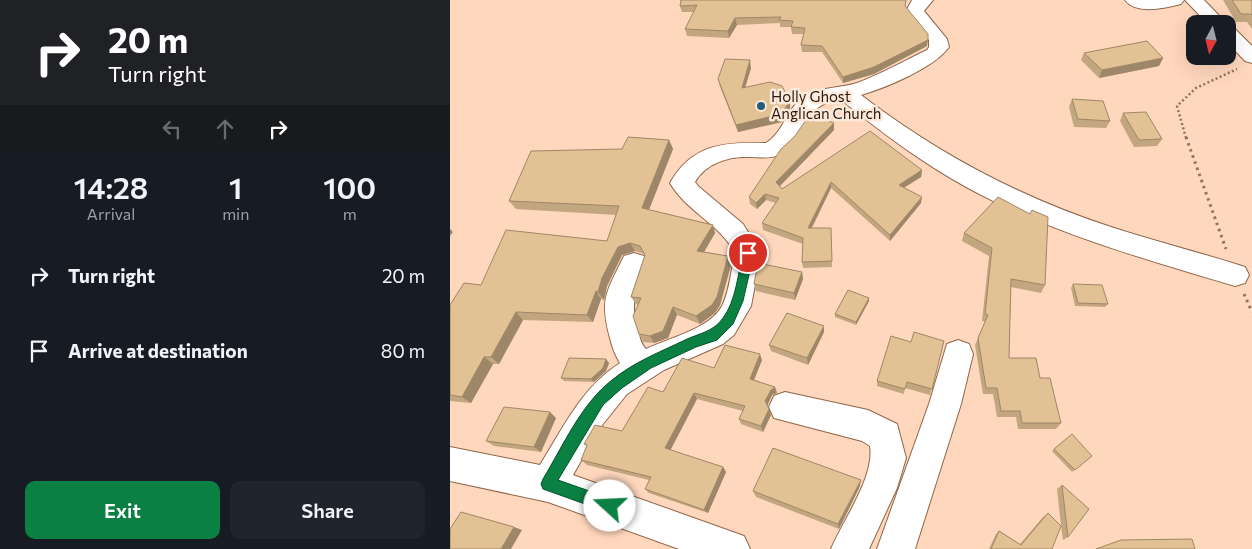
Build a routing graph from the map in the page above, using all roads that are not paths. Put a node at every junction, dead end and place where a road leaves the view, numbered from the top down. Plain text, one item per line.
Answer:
1 (1134, 0) edge
2 (1175, 0) edge
3 (1194, 0) edge
4 (916, 4) edge
5 (1209, 15) edge
6 (1236, 45) edge
7 (1248, 62) edge
8 (844, 92) junction
9 (634, 264) dead end
10 (1234, 275) road end
11 (958, 354) dead end
12 (647, 364) junction
13 (785, 407) dead end
14 (450, 464) edge
15 (548, 484) junction
16 (731, 549) edge
17 (850, 549) edge
18 (896, 549) edge

1 - 2 street
3 - 5 street
4 - 8 street
6 - 7 street
8 - 10 street
8 - 12 street
9 - 12 street
11 - 18 street
12 - 15 street
13 - 17 street
14 - 15 street
15 - 16 street

